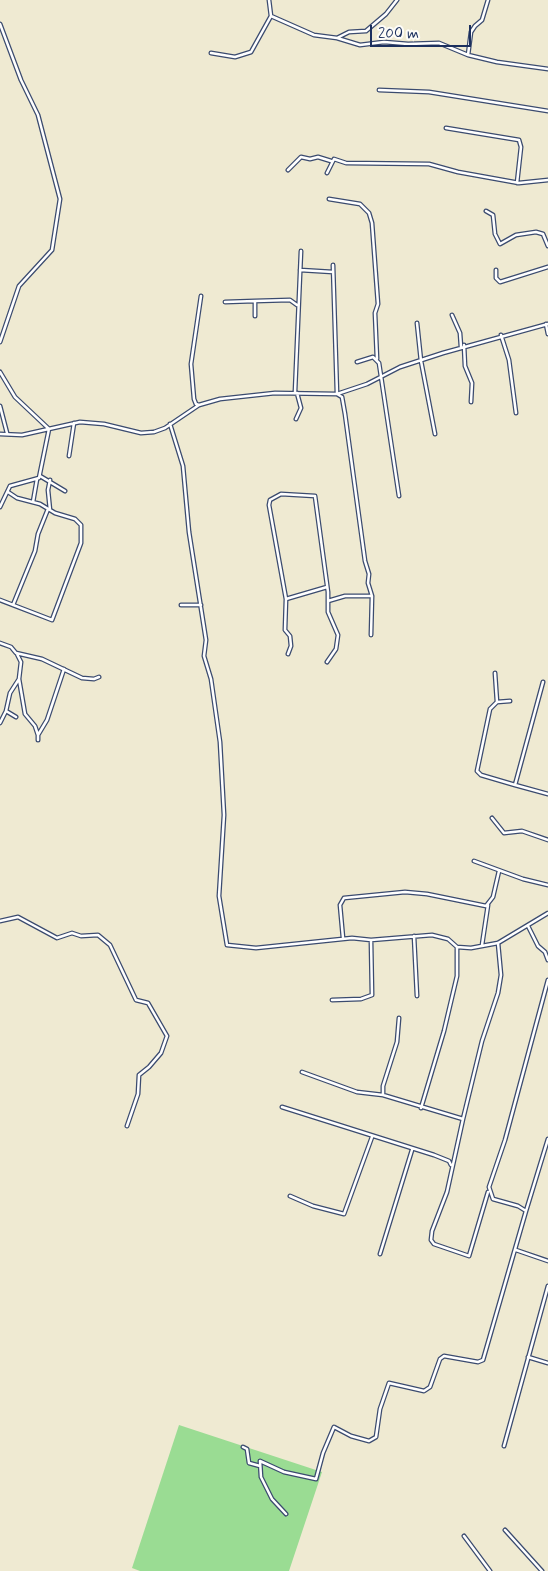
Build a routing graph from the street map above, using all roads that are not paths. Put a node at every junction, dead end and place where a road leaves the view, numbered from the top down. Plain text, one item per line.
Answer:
1 (270, 0) edge
2 (397, 0) edge
3 (488, 0) edge
4 (271, 16) junction
5 (0, 24) edge
6 (337, 38) junction
7 (211, 53) dead end
8 (468, 55) junction
9 (548, 69) edge
10 (379, 90) dead end
11 (548, 111) edge
12 (446, 128) dead end
13 (331, 161) junction
14 (288, 170) dead end
15 (328, 173) dead end
16 (548, 180) edge
17 (517, 183) junction
18 (328, 199) dead end
19 (486, 211) dead end
20 (548, 246) edge
21 (301, 250) dead end
22 (333, 265) dead end
23 (548, 268) edge
24 (300, 270) junction
25 (496, 270) dead end
26 (334, 272) junction
27 (200, 296) dead end
28 (255, 301) junction
29 (225, 302) dead end
30 (298, 306) junction
31 (452, 314) dead end
32 (255, 316) dead end
33 (417, 324) dead end
34 (547, 324) edge
35 (548, 334) edge
36 (501, 335) junction
37 (0, 342) edge
38 (462, 346) junction
39 (377, 359) junction
40 (421, 361) junction
41 (357, 362) dead end
42 (0, 372) edge
43 (380, 378) junction
44 (296, 392) junction
45 (337, 394) junction
46 (471, 402) dead end
47 (200, 405) junction
48 (0, 406) edge
49 (516, 413) dead end
50 (296, 419) dead end
51 (75, 422) junction
52 (170, 424) junction
53 (49, 430) junction
54 (39, 432) junction
55 (7, 433) junction
56 (0, 434) edge
57 (435, 434) dead end
58 (46, 440) junction
59 (69, 456) dead end
60 (40, 476) junction
61 (37, 480) junction
62 (50, 480) junction
63 (65, 491) dead end
64 (8, 492) junction
65 (399, 496) dead end
66 (32, 502) junction
67 (0, 507) edge
68 (49, 510) junction
69 (327, 587) junction
70 (372, 596) junction
71 (286, 599) junction
72 (0, 600) edge
73 (328, 601) junction
74 (181, 605) dead end
75 (201, 605) junction
76 (13, 606) junction
77 (371, 635) dead end
78 (0, 643) edge
79 (16, 653) junction
80 (288, 654) dead end
81 (328, 662) dead end
82 (64, 669) junction
83 (495, 673) dead end
84 (99, 677) dead end
85 (20, 679) junction
86 (548, 684) edge
87 (510, 701) dead end
88 (496, 702) junction
89 (6, 711) junction
90 (16, 717) dead end
91 (0, 723) edge
92 (38, 735) junction
93 (38, 740) dead end
94 (515, 785) junction
95 (548, 794) edge
96 (492, 818) dead end
97 (548, 840) edge
98 (474, 861) dead end
99 (499, 871) junction
100 (548, 885) edge
101 (488, 904) junction
102 (548, 913) edge
103 (0, 921) edge
104 (528, 926) junction
105 (414, 936) junction
106 (343, 938) junction
107 (371, 940) junction
108 (498, 943) junction
109 (482, 945) junction
110 (457, 947) junction
111 (548, 960) edge
112 (548, 980) edge
113 (417, 996) dead end
114 (332, 1000) dead end
115 (399, 1018) dead end
116 (302, 1072) dead end
117 (383, 1095) junction
118 (282, 1107) dead end
119 (421, 1108) junction
120 (463, 1120) junction
121 (126, 1126) dead end
122 (372, 1137) junction
123 (548, 1139) edge
124 (412, 1150) junction
125 (452, 1167) junction
126 (489, 1191) junction
127 (290, 1196) dead end
128 (526, 1211) junction
129 (516, 1250) junction
130 (380, 1254) dead end
131 (548, 1261) edge
132 (548, 1286) edge
133 (528, 1357) junction
134 (548, 1363) edge
135 (504, 1446) dead end
136 (243, 1447) dead end
137 (260, 1466) junction
138 (286, 1514) dead end
139 (506, 1530) dead end
140 (464, 1536) dead end
141 (490, 1571) edge
142 (542, 1571) edge

1 - 4 street
2 - 6 street
3 - 8 street
4 - 6 street
4 - 7 street
5 - 37 street
6 - 8 street
8 - 9 street
10 - 11 street
12 - 17 street
13 - 14 street
13 - 15 street
13 - 17 street
16 - 17 street
18 - 39 street
19 - 20 street
21 - 24 street
22 - 26 street
23 - 25 street
24 - 26 street
24 - 30 street
26 - 45 street
27 - 47 street
28 - 29 street
28 - 30 street
28 - 32 street
30 - 44 street
31 - 38 street
33 - 40 street
34 - 35 street
34 - 36 street
36 - 38 street
36 - 49 street
38 - 40 street
38 - 46 street
39 - 41 street
39 - 43 street
40 - 43 street
40 - 57 street
42 - 53 street
43 - 45 street
43 - 65 street
44 - 45 street
44 - 47 street
44 - 50 street
45 - 70 street
47 - 52 street
48 - 55 street
51 - 52 street
51 - 53 street
51 - 59 street
52 - 75 street
53 - 54 street
53 - 58 street
54 - 55 street
54 - 58 street
55 - 56 street
58 - 60 street
60 - 61 street
60 - 62 street
61 - 64 street
61 - 66 street
62 - 63 street
62 - 68 street
64 - 66 street
64 - 67 street
66 - 68 street
68 - 76 street
68 - 76 street
69 - 71 street
69 - 71 street
69 - 73 street
70 - 73 street
70 - 77 street
71 - 80 street
72 - 76 street
73 - 81 street
74 - 75 street
75 - 106 street
78 - 79 street
79 - 82 street
79 - 85 street
82 - 84 street
82 - 92 street
83 - 88 street
85 - 89 street
85 - 92 street
86 - 94 street
87 - 88 street
88 - 94 street
89 - 90 street
89 - 91 street
92 - 93 street
94 - 95 street
96 - 97 street
98 - 99 street
99 - 100 street
99 - 101 street
101 - 106 street
101 - 109 street
102 - 104 street
103 - 121 street
104 - 108 street
104 - 111 street
105 - 107 street
105 - 110 street
105 - 113 street
106 - 107 street
107 - 114 street
108 - 109 street
108 - 120 street
109 - 110 street
110 - 119 street
112 - 126 street
115 - 117 street
116 - 117 street
117 - 119 street
118 - 122 street
119 - 120 street
120 - 125 street
122 - 124 street
122 - 127 street
123 - 128 street
124 - 125 street
124 - 130 street
125 - 126 street
126 - 128 street
128 - 129 street
129 - 131 street
129 - 137 street
132 - 133 street
133 - 134 street
133 - 135 street
136 - 137 street
137 - 138 street
139 - 142 street
140 - 141 street

